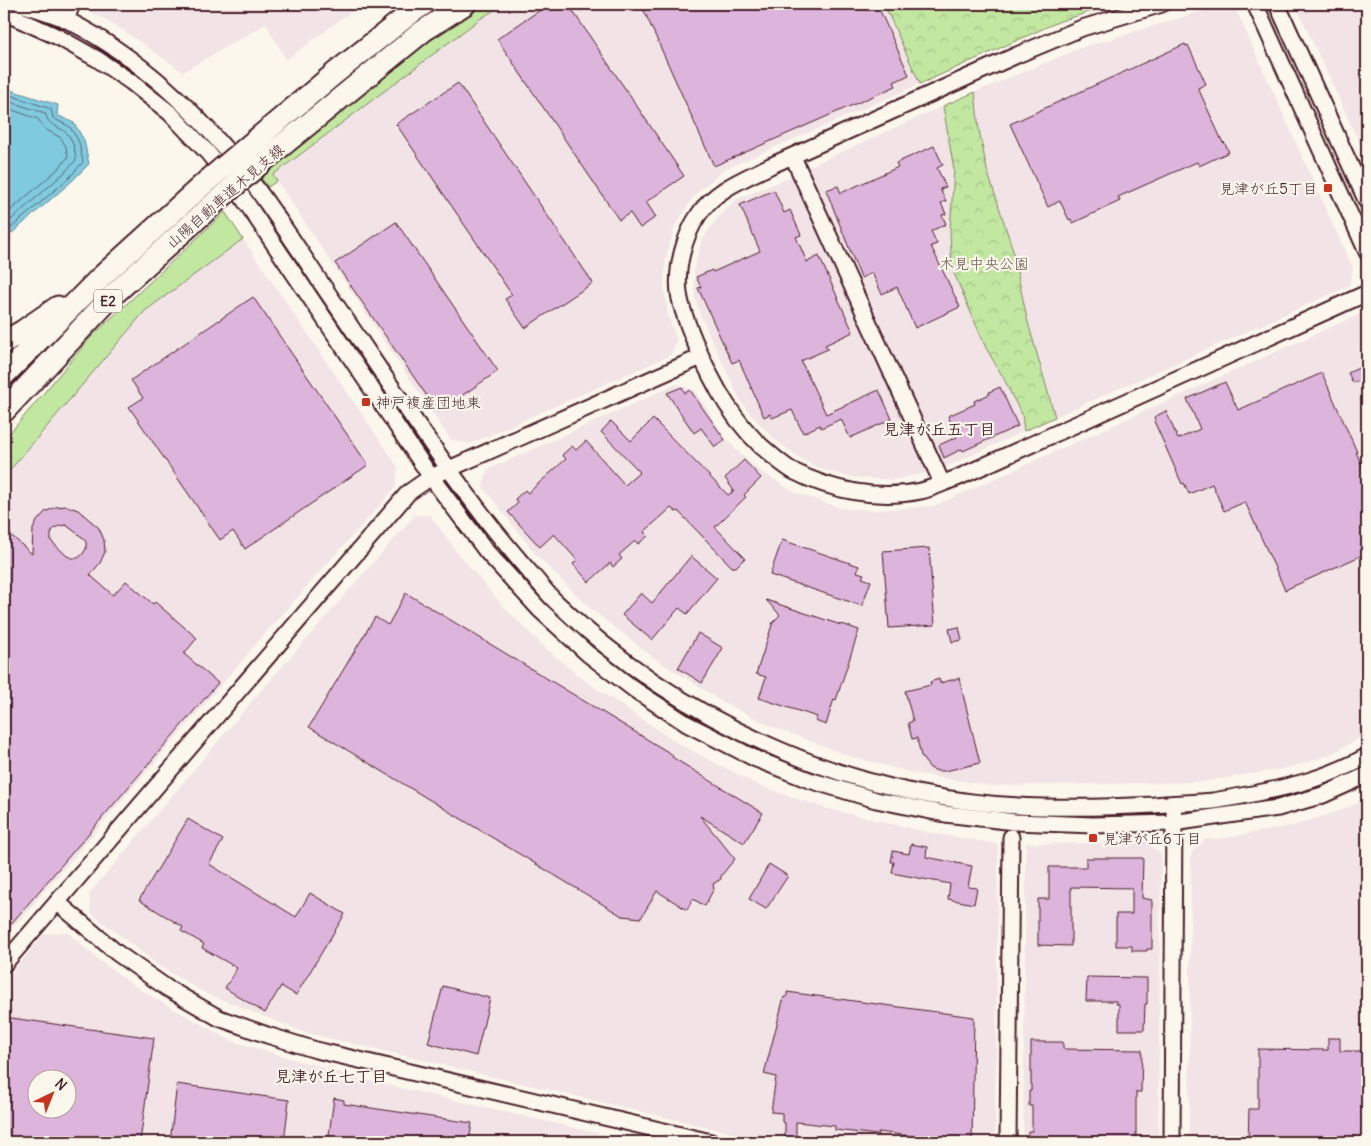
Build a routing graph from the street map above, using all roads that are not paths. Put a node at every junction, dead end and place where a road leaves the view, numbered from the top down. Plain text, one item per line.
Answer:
1 (21, 4) edge
2 (72, 4) edge
3 (424, 4) edge
4 (465, 4) edge
5 (1162, 4) edge
6 (1255, 4) edge
7 (1277, 4) edge
8 (4, 14) edge
9 (66, 20) junction
10 (793, 157) junction
11 (1367, 202) edge
12 (1367, 252) edge
13 (100, 278) junction
14 (1367, 293) edge
15 (4, 342) edge
16 (702, 357) junction
17 (4, 375) edge
18 (25, 388) junction
19 (4, 411) edge
20 (4, 418) edge
21 (449, 470) junction
22 (431, 477) junction
23 (942, 483) junction
24 (1367, 756) edge
25 (1367, 774) edge
26 (1174, 804) junction
27 (1174, 823) junction
28 (1011, 837) dead end
29 (57, 902) junction
30 (4, 964) edge
31 (711, 1142) edge
32 (1008, 1142) edge
33 (1172, 1142) edge

1 - 9 street
2 - 9 street
3 - 13 highway, 山陽自動車道木見支線 / E2, bridge
4 - 18 highway, 山陽自動車道木見支線 / E2, bridge
5 - 10 street
6 - 12 street
7 - 11 street
8 - 22 street
9 - 21 street
10 - 16 street
10 - 23 street
13 - 15 highway
13 - 17 highway, 山陽自動車道木見支線 / E2
14 - 23 street
16 - 21 street
16 - 23 street
18 - 19 highway, 山陽自動車道木見支線 / E2
18 - 20 highway
21 - 22 street
21 - 26 street
22 - 27 street
22 - 29 street
24 - 26 street
25 - 27 street
26 - 27 street
27 - 33 street
28 - 32 street
29 - 30 street
29 - 31 street

